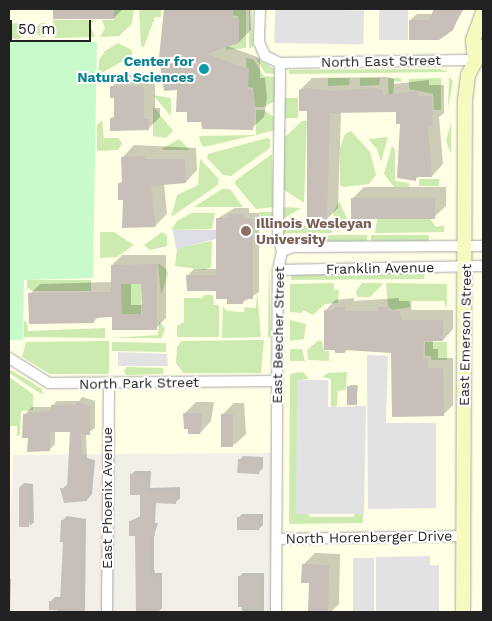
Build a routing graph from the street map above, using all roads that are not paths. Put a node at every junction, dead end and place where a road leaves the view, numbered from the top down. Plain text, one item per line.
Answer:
1 (260, 9) edge
2 (483, 13) edge
3 (483, 47) edge
4 (479, 60) edge
5 (280, 63) junction
6 (466, 246) junction
7 (483, 246) edge
8 (282, 251) junction
9 (466, 266) junction
10 (483, 266) edge
11 (278, 270) junction
12 (9, 358) edge
13 (277, 381) junction
14 (108, 383) junction
15 (462, 536) junction
16 (277, 538) junction
17 (107, 612) edge
18 (276, 612) edge
19 (463, 612) edge

1 - 5 street
2 - 4 main road, East Emerson Street
3 - 4 main road, East Emerson Street
4 - 5 street, North East Street
4 - 6 main road, East Emerson Street
5 - 8 street, East Beecher Street
6 - 7 street, Franklin Avenue
6 - 8 street, Franklin Avenue
6 - 9 main road, East Emerson Street
8 - 11 street, East Beecher Street
9 - 10 street, Franklin Avenue
9 - 11 street, Franklin Avenue
9 - 15 main road, East Emerson Street
11 - 13 street, East Beecher Street
12 - 14 street, North Park Street
13 - 14 street, North Park Street
13 - 16 street, East Beecher Street
14 - 17 street, East Phoenix Avenue
15 - 16 street, North Horenberger Drive
15 - 19 main road, East Emerson Street
16 - 18 street, East Beecher Street

